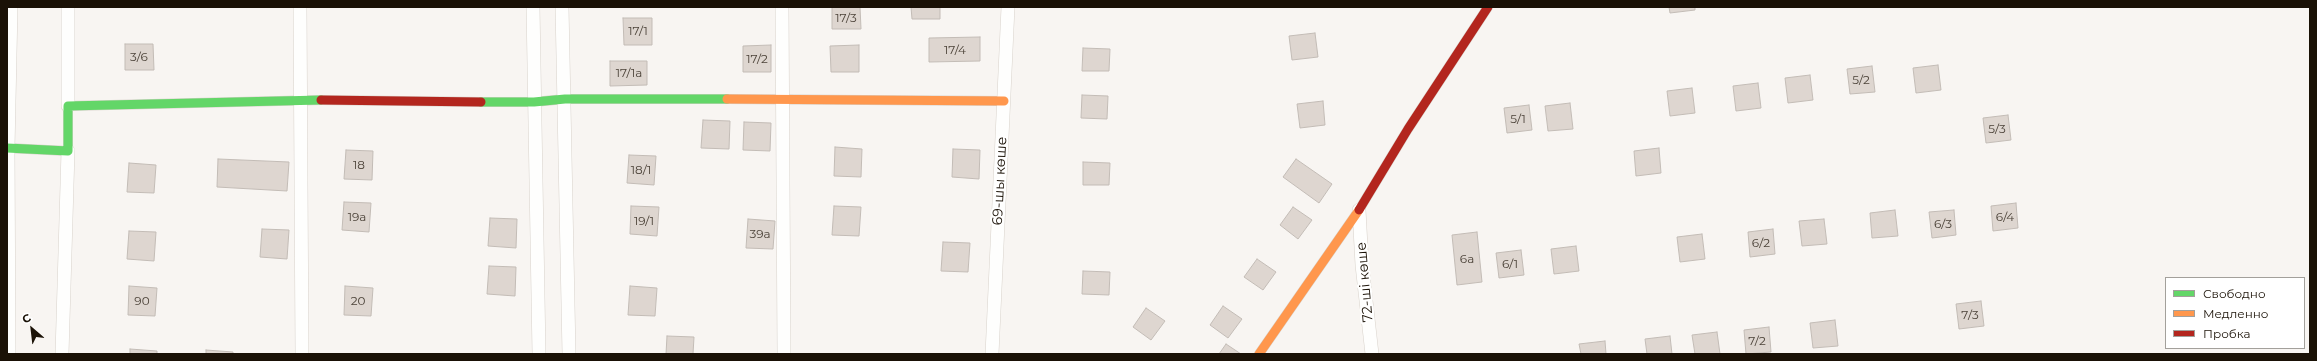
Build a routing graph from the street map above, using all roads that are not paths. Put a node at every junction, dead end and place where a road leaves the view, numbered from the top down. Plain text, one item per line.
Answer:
1 (11, 7) edge
2 (68, 7) edge
3 (300, 7) edge
4 (533, 7) edge
5 (562, 7) edge
6 (782, 7) edge
7 (1008, 7) edge
8 (1488, 7) edge
9 (565, 99) junction
10 (784, 99) junction
11 (300, 100) junction
12 (1004, 101) junction
13 (534, 102) junction
14 (68, 106) junction
15 (7, 148) edge
16 (68, 151) junction
17 (1359, 210) junction
18 (9, 354) edge
19 (62, 354) edge
20 (302, 354) edge
21 (539, 354) edge
22 (569, 354) edge
23 (784, 354) edge
24 (992, 354) edge
25 (1259, 354) edge
26 (1372, 354) edge

1 - 15 street
2 - 14 street
3 - 11 street
4 - 13 street
5 - 9 street
6 - 10 street
7 - 12 street, 69-шы көше
8 - 17 street
9 - 10 street
9 - 13 street
9 - 22 street
10 - 12 street
10 - 23 street
11 - 13 street
11 - 14 street
11 - 20 street
12 - 24 street, 69-шы көше
13 - 21 street
14 - 16 street
15 - 16 street
15 - 18 street
16 - 19 street
17 - 25 street
17 - 26 street, 72-ші көше

